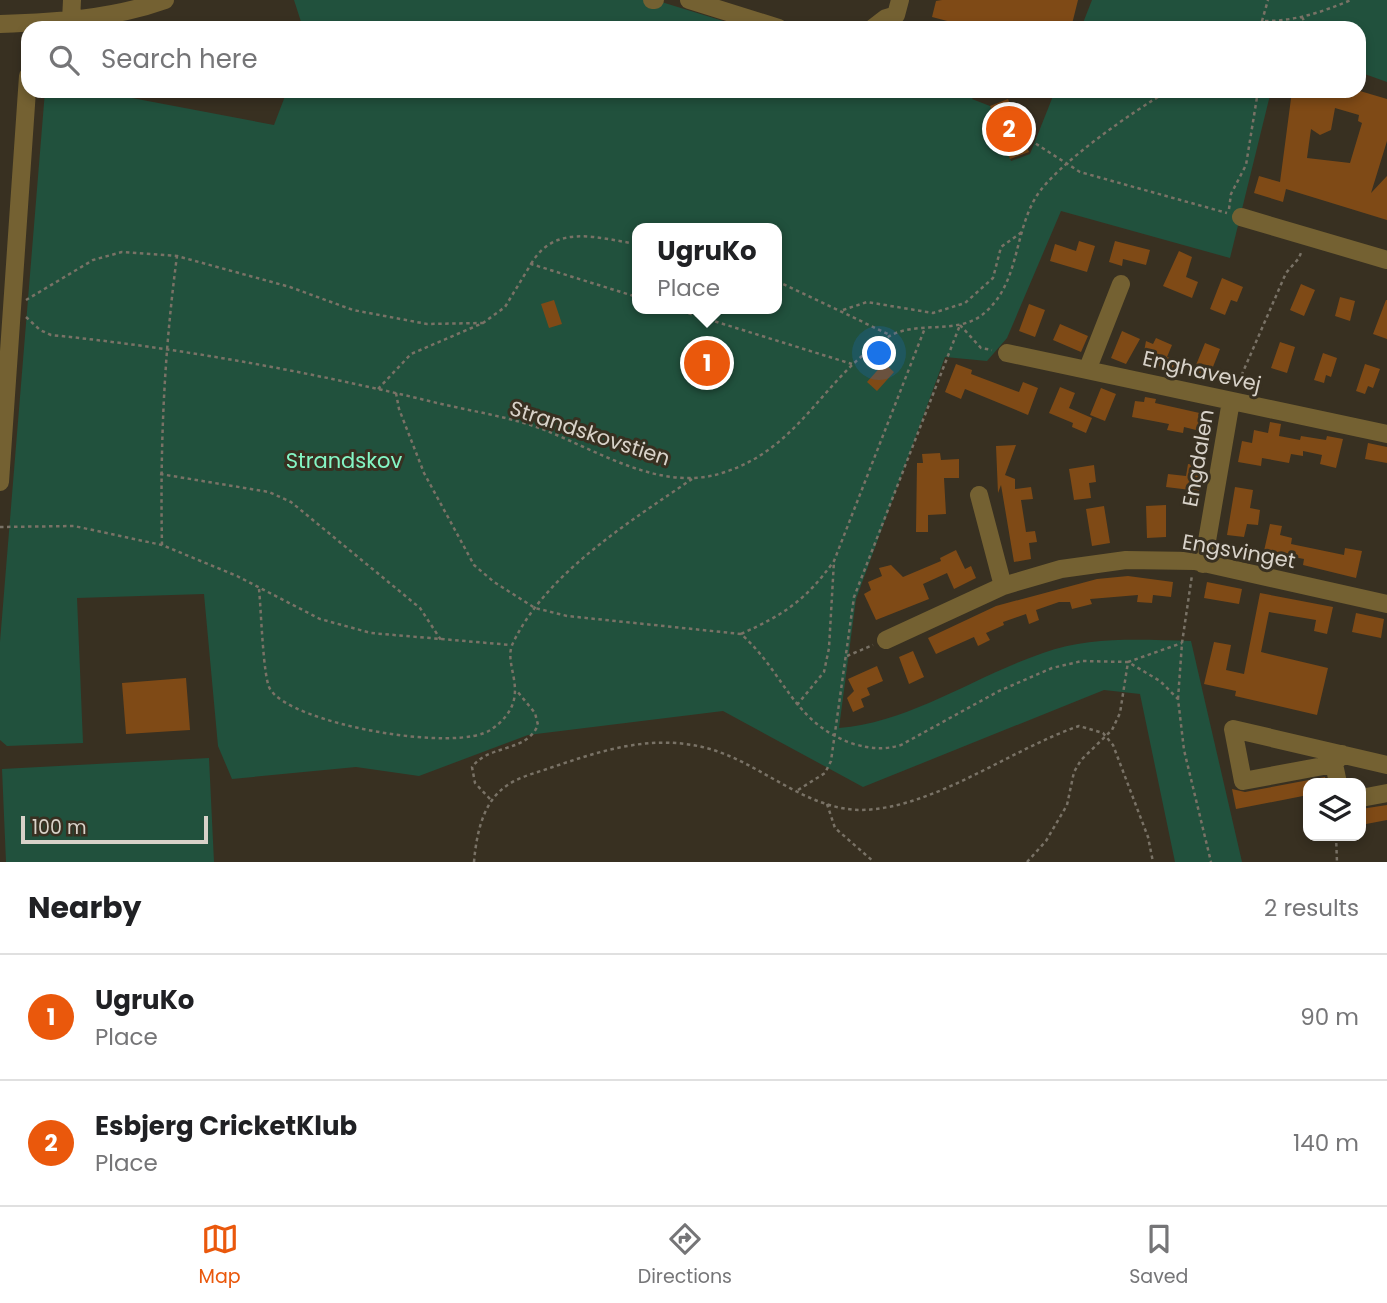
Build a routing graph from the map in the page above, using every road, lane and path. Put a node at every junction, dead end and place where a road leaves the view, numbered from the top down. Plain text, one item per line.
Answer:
1 (72, 0) edge
2 (165, 0) edge
3 (689, 0) edge
4 (900, 0) edge
5 (1268, 0) edge
6 (1351, 0) edge
7 (1301, 17) junction
8 (71, 21) joint
9 (756, 21) edge
10 (885, 21) edge
11 (1265, 21) joint
12 (1303, 21) edge
13 (0, 24) edge
14 (21, 25) edge
15 (26, 98) edge
16 (1158, 98) edge
17 (1257, 98) edge
18 (1030, 140) dead end
19 (1067, 163) junction
20 (1241, 217) dead end
21 (1023, 231) junction
22 (1307, 236) junction
23 (632, 244) edge
24 (177, 256) junction
25 (1387, 260) edge
26 (531, 264) junction
27 (8, 278) edge
28 (782, 283) edge
29 (1121, 284) dead end
30 (632, 295) edge
31 (13, 310) junction
32 (844, 310) junction
33 (691, 314) edge
34 (484, 323) junction
35 (960, 325) junction
36 (925, 328) junction
37 (890, 334) junction
38 (165, 347) junction
39 (1007, 353) joint
40 (852, 365) junction
41 (1088, 368) junction
42 (378, 389) junction
43 (396, 393) junction
44 (1231, 401) junction
45 (1387, 433) edge
46 (160, 474) junction
47 (692, 479) junction
48 (0, 482) edge
49 (979, 495) dead end
50 (0, 527) edge
51 (162, 545) junction
52 (834, 561) junction
53 (1199, 563) junction
54 (1003, 586) junction
55 (259, 589) junction
56 (1387, 604) edge
57 (535, 608) junction
58 (741, 634) junction
59 (886, 640) joint
60 (441, 641) junction
61 (1182, 643) junction
62 (511, 645) junction
63 (846, 656) junction
64 (1128, 662) junction
65 (517, 691) junction
66 (1178, 699) junction
67 (797, 705) junction
68 (1106, 737) junction
69 (835, 738) junction
70 (1338, 759) junction
71 (1387, 765) edge
72 (1338, 778) edge
73 (797, 791) junction
74 (1387, 793) edge
75 (1366, 797) edge
76 (491, 800) junction
77 (827, 804) junction
78 (1336, 841) edge
79 (474, 862) edge
80 (874, 862) edge
81 (1027, 862) edge
82 (1153, 862) edge
83 (1211, 862) edge
84 (1337, 862) edge

1 - 8 street
2 - 8 street
3 - 9 street
4 - 10 street
5 - 11 path
6 - 7 path
7 - 11 path
7 - 12 path
13 - 14 street
15 - 27 street
16 - 19 path, Strandskovstien
17 - 19 path
18 - 19 path
19 - 21 path, Strandskovstien
20 - 22 street
21 - 32 path
21 - 35 path, Strandskovstien
22 - 25 street
22 - 44 path
23 - 26 path
24 - 31 path
24 - 34 path
24 - 38 path
26 - 30 path
26 - 34 path
27 - 31 street
28 - 32 path
29 - 41 street
31 - 38 path, Strandskovstien
31 - 48 street
32 - 37 path
33 - 40 path
34 - 42 path
35 - 36 path, Strandskovstien
35 - 39 path
35 - 63 path
36 - 37 path, Strandskovstien
36 - 52 path
37 - 40 path, Strandskovstien
38 - 42 path, Strandskovstien
38 - 46 path
39 - 41 street, Enghavevej
40 - 47 path, Strandskovstien
41 - 44 street, Enghavevej
42 - 43 path, Strandskovstien
43 - 47 path, Strandskovstien
43 - 57 path
44 - 45 street, Enghavevej
44 - 53 street, Engdalen
46 - 51 path
46 - 60 path
47 - 57 path
49 - 54 street
50 - 51 path
51 - 55 path
52 - 58 path
52 - 67 path
53 - 54 street, Engsvinget
53 - 56 street, Engsvinget
53 - 61 path
54 - 59 street, Engsvinget
55 - 60 path
55 - 65 path
57 - 58 path
57 - 62 path
58 - 67 path
59 - 63 path
60 - 62 path
61 - 64 path
61 - 66 path
62 - 65 path
63 - 69 path
64 - 66 path
64 - 68 path
64 - 69 path
65 - 76 path
66 - 83 path
67 - 69 path
68 - 77 path
68 - 81 path
68 - 82 path
69 - 73 path
70 - 70 street
70 - 71 street
70 - 72 street
73 - 76 path
73 - 77 path
74 - 75 street
76 - 79 path
77 - 80 path
78 - 84 path

